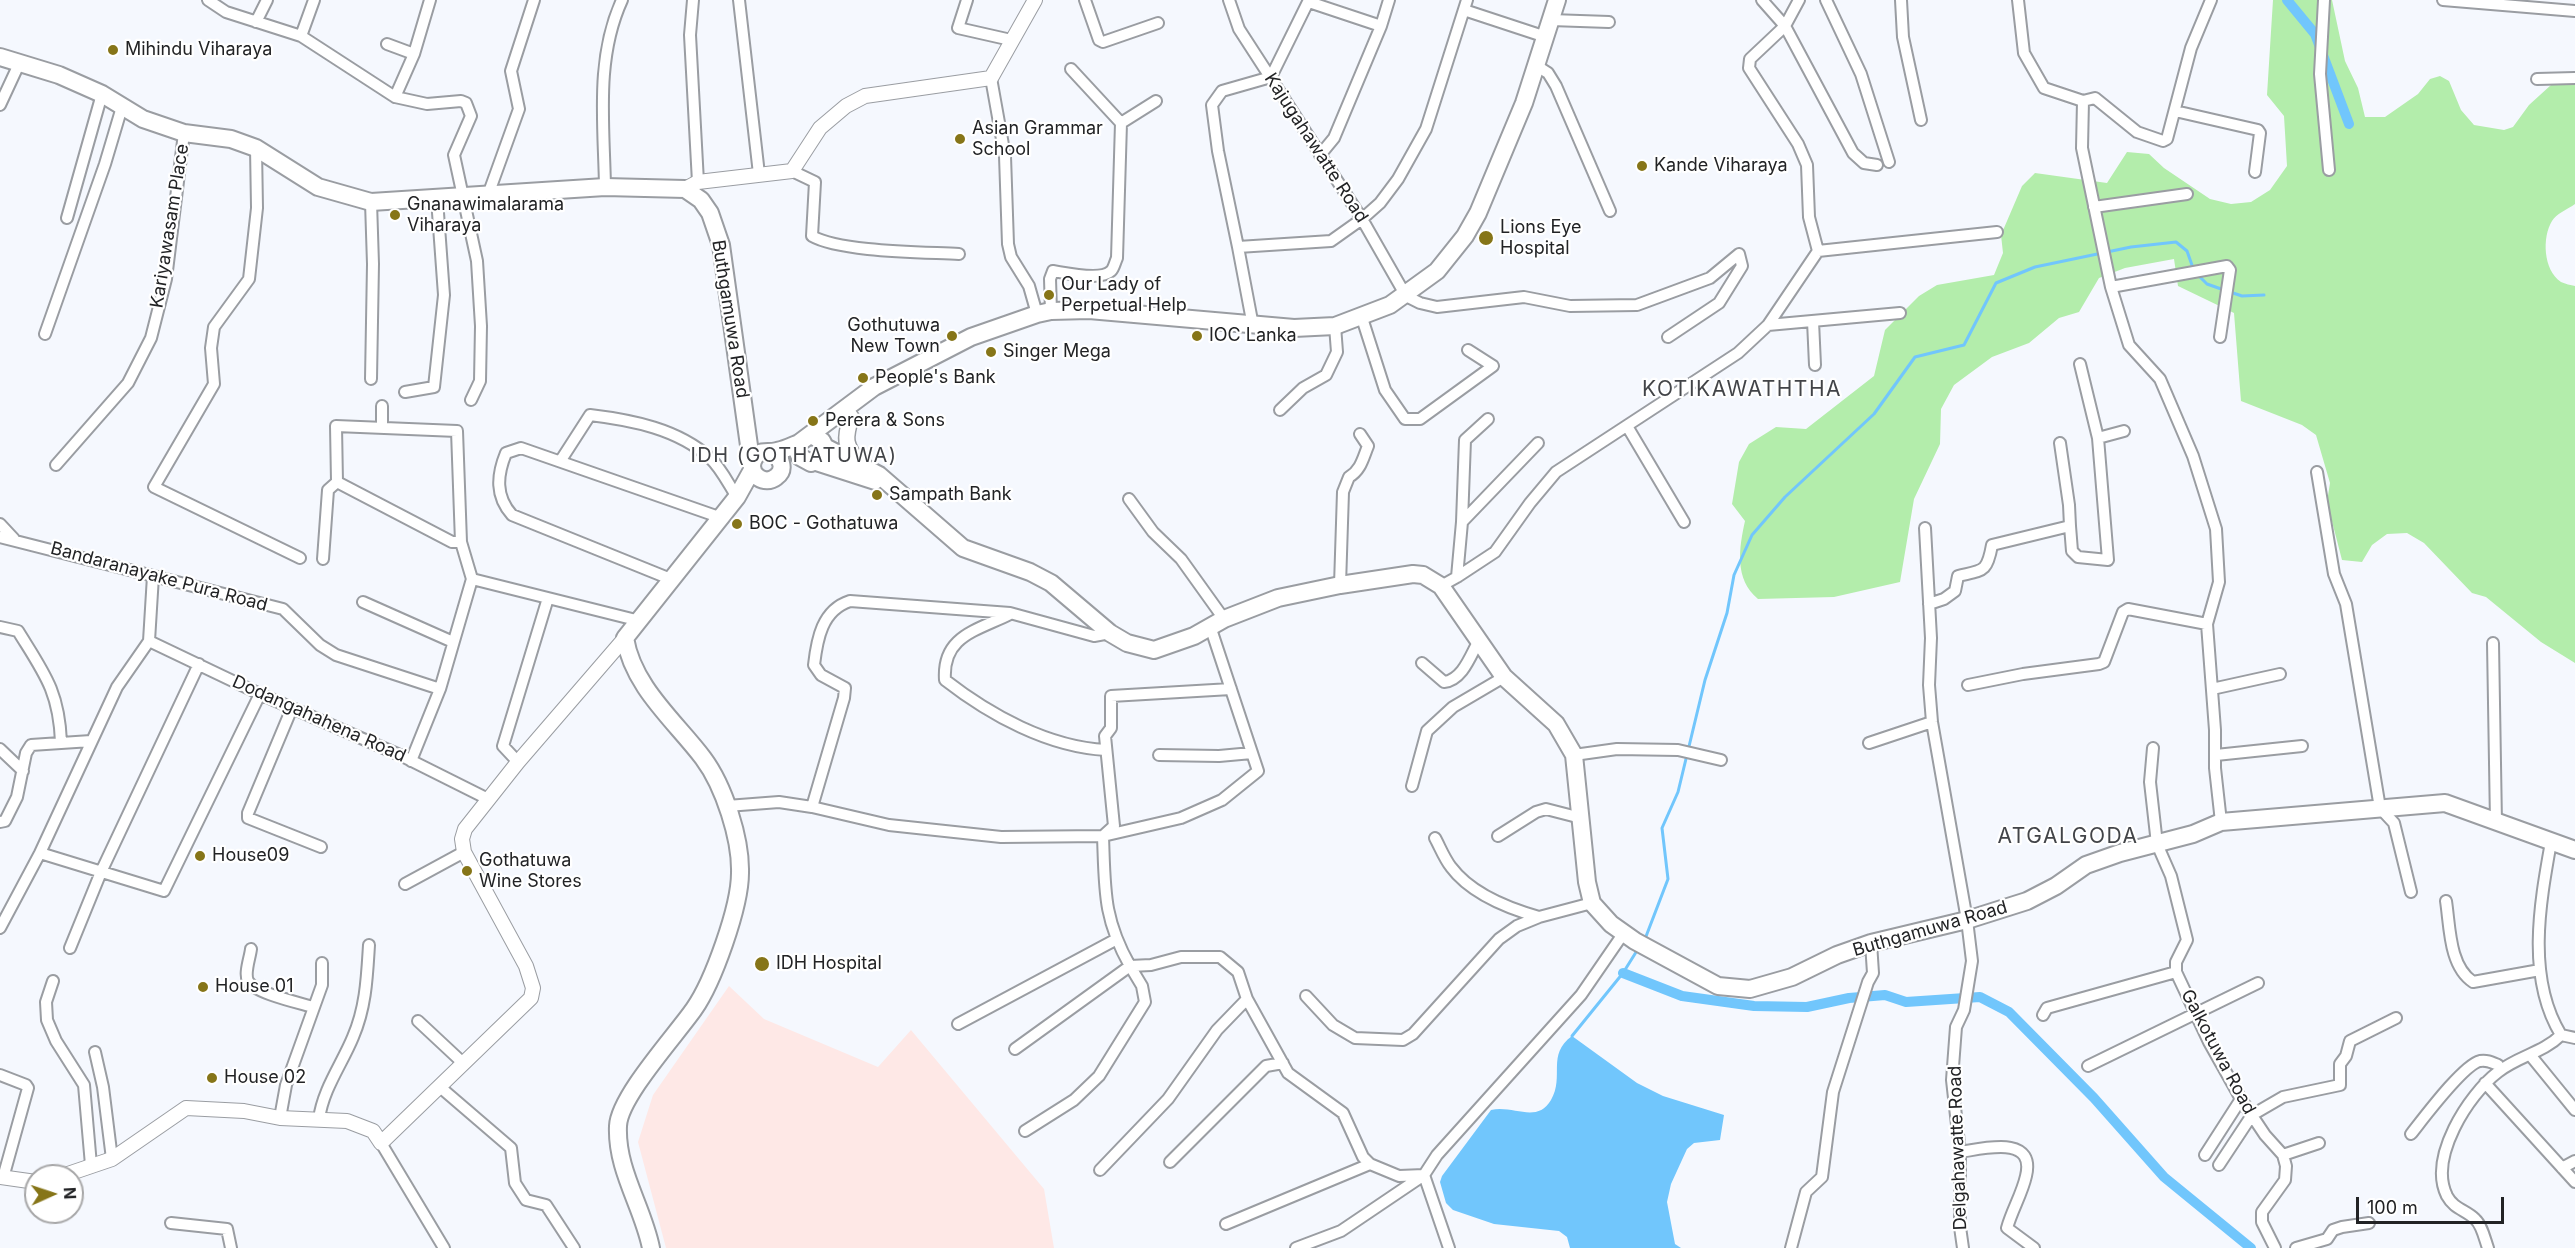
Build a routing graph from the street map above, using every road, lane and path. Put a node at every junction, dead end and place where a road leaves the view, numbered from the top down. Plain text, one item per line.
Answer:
1 (208, 0) edge
2 (267, 0) edge
3 (314, 0) edge
4 (430, 0) edge
5 (534, 0) edge
6 (621, 0) edge
7 (693, 0) edge
8 (739, 0) edge
9 (967, 0) edge
10 (1035, 0) edge
11 (1085, 0) edge
12 (1229, 0) edge
13 (1389, 0) edge
14 (1557, 0) edge
15 (1762, 0) edge
16 (1799, 0) edge
17 (1826, 0) edge
18 (1901, 0) edge
19 (2018, 0) edge
20 (2211, 0) edge
21 (2324, 0) edge
22 (2443, 0) edge
23 (1309, 1) edge
24 (1466, 5) edge
25 (2570, 7) edge
26 (1551, 20) junction
27 (256, 22) junction
28 (1609, 22) dead end
29 (1158, 24) dead end
30 (1381, 26) junction
31 (1785, 26) junction
32 (301, 36) junction
33 (1546, 37) junction
34 (1011, 40) junction
35 (387, 44) dead end
36 (414, 54) junction
37 (0, 57) edge
38 (19, 64) junction
39 (1537, 66) junction
40 (1071, 69) dead end
41 (991, 78) junction
42 (1271, 78) junction
43 (2575, 78) edge
44 (2537, 79) dead end
45 (102, 94) junction
46 (395, 97) junction
47 (2083, 100) junction
48 (1156, 101) dead end
49 (0, 105) edge
50 (122, 106) junction
51 (2175, 111) junction
52 (1921, 120) dead end
53 (1121, 123) junction
54 (184, 133) junction
55 (256, 148) junction
56 (1320, 155) junction
57 (1888, 162) dead end
58 (1877, 165) dead end
59 (2329, 170) dead end
60 (792, 171) junction
61 (2255, 172) dead end
62 (759, 174) junction
63 (692, 186) junction
64 (606, 187) junction
65 (2187, 194) dead end
66 (489, 195) junction
67 (462, 198) junction
68 (437, 199) junction
69 (371, 202) junction
70 (2094, 207) junction
71 (1610, 211) dead end
72 (67, 218) dead end
73 (1362, 219) junction
74 (1998, 232) dead end
75 (1238, 247) junction
76 (1818, 251) junction
77 (959, 255) dead end
78 (2111, 287) junction
79 (1406, 296) junction
80 (1044, 312) junction
81 (1900, 313) dead end
82 (1362, 318) junction
83 (1813, 321) junction
84 (1252, 326) junction
85 (1335, 326) junction
86 (1768, 326) junction
87 (45, 334) dead end
88 (1668, 337) dead end
89 (2220, 337) dead end
90 (1467, 350) dead end
91 (2080, 364) dead end
92 (1815, 365) dead end
93 (371, 379) dead end
94 (891, 380) junction
95 (405, 392) dead end
96 (471, 400) dead end
97 (382, 406) dead end
98 (1280, 410) dead end
99 (851, 417) junction
100 (1488, 419) dead end
101 (746, 422) junction
102 (1627, 426) junction
103 (382, 428) junction
104 (2124, 431) dead end
105 (1360, 434) dead end
106 (2098, 438) junction
107 (1538, 443) dead end
108 (2060, 443) dead end
109 (813, 448) junction
110 (771, 451) junction
111 (561, 460) junction
112 (858, 463) junction
113 (56, 465) dead end
114 (752, 468) junction
115 (2317, 472) dead end
116 (775, 477) junction
117 (337, 482) junction
118 (890, 486) junction
119 (736, 497) junction
120 (1129, 499) dead end
121 (720, 517) junction
122 (1462, 522) junction
123 (1684, 522) dead end
124 (0, 524) edge
125 (2070, 526) junction
126 (1925, 528) dead end
127 (0, 537) edge
128 (14, 539) junction
129 (461, 542) junction
130 (300, 558) dead end
131 (323, 559) dead end
132 (153, 576) junction
133 (1457, 577) junction
134 (472, 579) junction
135 (673, 580) junction
136 (1340, 585) junction
137 (1441, 586) junction
138 (548, 598) junction
139 (363, 602) dead end
140 (1929, 604) junction
141 (1010, 613) junction
142 (640, 621) junction
143 (1217, 622) junction
144 (2206, 624) junction
145 (0, 627) edge
146 (1110, 633) junction
147 (625, 638) junction
148 (149, 641) junction
149 (453, 642) junction
150 (1478, 642) junction
151 (2493, 643) dead end
152 (1422, 663) dead end
153 (199, 664) junction
154 (2280, 674) dead end
155 (1504, 677) junction
156 (1968, 685) dead end
157 (1231, 688) junction
158 (440, 689) junction
159 (2212, 689) junction
160 (260, 694) junction
161 (292, 708) junction
162 (1932, 722) junction
163 (92, 741) junction
164 (61, 742) junction
165 (1869, 743) dead end
166 (2302, 746) dead end
167 (2153, 748) dead end
168 (0, 749) edge
169 (1106, 750) junction
170 (1252, 753) junction
171 (1159, 755) dead end
172 (1574, 755) junction
173 (2216, 755) junction
174 (1721, 760) dead end
175 (411, 761) junction
176 (518, 762) junction
177 (23, 771) junction
178 (1412, 786) dead end
179 (488, 799) junction
180 (727, 806) junction
181 (812, 807) junction
182 (2380, 808) junction
183 (1581, 818) junction
184 (0, 822) edge
185 (2221, 822) junction
186 (2496, 823) junction
187 (1103, 836) junction
188 (1498, 836) dead end
189 (1435, 838) dead end
190 (2551, 842) junction
191 (2157, 844) junction
192 (321, 847) dead end
193 (2575, 850) edge
194 (464, 852) junction
195 (40, 853) junction
196 (101, 872) junction
197 (405, 884) dead end
198 (2411, 892) dead end
199 (2446, 901) dead end
200 (1592, 903) junction
201 (1539, 917) junction
202 (1967, 920) junction
203 (0, 928) edge
204 (1115, 940) junction
205 (1636, 942) junction
206 (1871, 943) junction
207 (369, 945) dead end
208 (70, 948) dead end
209 (251, 949) dead end
210 (322, 963) dead end
211 (1130, 966) junction
212 (2540, 970) junction
213 (2176, 972) junction
214 (53, 981) dead end
215 (2258, 983) dead end
216 (1306, 996) dead end
217 (1247, 999) junction
218 (313, 1007) junction
219 (2196, 1014) junction
220 (2043, 1015) dead end
221 (2396, 1018) dead end
222 (418, 1021) dead end
223 (958, 1024) dead end
224 (2561, 1035) junction
225 (2575, 1038) edge
226 (1015, 1049) dead end
227 (95, 1052) dead end
228 (2530, 1056) junction
229 (463, 1063) junction
230 (1282, 1064) junction
231 (2088, 1066) dead end
232 (2500, 1070) junction
233 (0, 1075) edge
234 (2485, 1083) junction
235 (440, 1087) junction
236 (2241, 1099) junction
237 (2575, 1110) edge
238 (2252, 1115) junction
239 (280, 1118) junction
240 (319, 1119) junction
241 (1025, 1131) dead end
242 (2410, 1134) dead end
243 (381, 1143) junction
244 (2319, 1143) dead end
245 (1959, 1152) junction
246 (2205, 1155) dead end
247 (2283, 1155) junction
248 (112, 1159) junction
249 (2575, 1161) edge
250 (1170, 1162) dead end
251 (1370, 1164) junction
252 (91, 1165) junction
253 (2219, 1165) dead end
254 (84, 1168) edge
255 (2562, 1168) junction
256 (1100, 1170) dead end
257 (1424, 1175) junction
258 (1, 1178) edge
259 (24, 1181) edge
260 (2575, 1182) edge
261 (171, 1223) dead end
262 (2368, 1223) dead end
263 (1226, 1224) dead end
264 (231, 1248) edge
265 (444, 1248) edge
266 (573, 1248) edge
267 (651, 1248) edge
268 (1296, 1248) edge
269 (1449, 1248) edge
270 (1791, 1248) edge
271 (1963, 1248) edge
272 (2034, 1248) edge
273 (2275, 1248) edge
274 (2296, 1248) edge
275 (2488, 1248) edge

1 - 27 street
2 - 27 street
3 - 32 street
4 - 36 street
5 - 66 street
6 - 64 street
7 - 63 street
8 - 62 street
9 - 34 street
10 - 34 street
11 - 29 street
12 - 42 street, Kajugahawatte Road
13 - 30 street
14 - 26 main road
15 - 31 street
16 - 31 street
17 - 57 street
18 - 52 street
19 - 47 street
20 - 51 street
21 - 59 street
22 - 25 street
23 - 30 street
23 - 42 street
24 - 33 street
24 - 73 street
26 - 28 street
26 - 33 main road
27 - 32 street
30 - 56 street
31 - 58 street
31 - 76 street
32 - 46 street
33 - 39 main road
34 - 41 street
35 - 36 street
36 - 46 street
37 - 38 main road
38 - 45 main road
38 - 49 street
39 - 71 street
39 - 79 main road
40 - 53 street
41 - 60 street
41 - 80 street
42 - 56 street, Kajugahawatte Road
42 - 75 street
43 - 44 street
45 - 50 main road
45 - 72 street
46 - 67 street
47 - 51 street
47 - 70 street
48 - 53 street
50 - 54 main road
50 - 87 street
51 - 61 street
53 - 80 street
54 - 55 main road
54 - 113 street, Kariyawasam Place
55 - 69 main road
55 - 130 street
56 - 73 street, Kajugahawatte Road
60 - 62 street
60 - 77 street
62 - 63 street
63 - 64 main road
63 - 101 main road, Buthgamuwa Road
64 - 66 main road
65 - 70 street
66 - 67 main road
67 - 68 main road
67 - 96 street
68 - 69 main road
68 - 95 street
69 - 93 street
70 - 78 street
73 - 75 street
73 - 79 street, Kajugahawatte Road
74 - 76 street
75 - 84 street
76 - 86 street
78 - 89 street
78 - 144 street
79 - 82 main road
79 - 88 street
80 - 84 main road
80 - 94 main road
81 - 83 street
82 - 85 main road
82 - 90 street
83 - 86 street
83 - 92 street
84 - 85 main road
85 - 98 street
86 - 102 street
91 - 106 street
94 - 99 main road
94 - 109 main road
97 - 103 street
99 - 109 main road
99 - 112 main road
100 - 122 street
101 - 110 main road, Buthgamuwa Road
101 - 114 main road, Buthgamuwa Road
102 - 123 street
102 - 133 street
103 - 117 street
103 - 129 street
104 - 106 street
105 - 136 street
106 - 125 street
107 - 122 street
108 - 125 street
109 - 110 main road
109 - 112 main road
109 - 116 main road
109 - 118 main road
110 - 114 main road
110 - 116 main road
111 - 119 street
111 - 121 street
111 - 135 street
112 - 118 main road
114 - 116 main road
114 - 119 main road
115 - 182 street
116 - 119 main road
117 - 129 street
117 - 131 street
118 - 146 main road
119 - 121 main road
120 - 143 street
121 - 135 main road
122 - 133 street
124 - 128 street
125 - 140 street
126 - 140 street, Delgahawatte Road
127 - 128 street, Bandaranayake Pura Road
128 - 132 street, Bandaranayake Pura Road
129 - 134 street
132 - 148 street
132 - 158 street, Bandaranayake Pura Road
133 - 137 street
134 - 138 street
134 - 149 street
135 - 142 main road
136 - 137 main road
136 - 143 main road
137 - 150 main road
138 - 142 street
138 - 176 street
139 - 149 street
140 - 162 street, Delgahawatte Road
141 - 146 street
141 - 169 street
141 - 181 street
142 - 147 main road
143 - 146 main road
143 - 157 street
144 - 156 street
144 - 159 street
145 - 164 street
147 - 176 street
147 - 180 main road
148 - 153 street, Dodangahahena Road
148 - 163 street
149 - 158 street
150 - 152 street
150 - 155 main road
151 - 186 street
153 - 160 street, Dodangahahena Road
153 - 196 street
154 - 159 street
155 - 172 main road
155 - 178 street
157 - 169 street
157 - 170 street
158 - 175 street
159 - 173 street
160 - 161 street, Dodangahahena Road
160 - 196 street
161 - 175 street, Dodangahahena Road
161 - 192 street
162 - 165 street
162 - 202 street, Delgahawatte Road
163 - 164 street
163 - 195 street
164 - 177 street
166 - 173 street
167 - 191 street, Galkotuwa Road
168 - 177 street
169 - 187 street
170 - 171 street
170 - 187 street
172 - 174 street
172 - 183 main road
173 - 185 street
175 - 179 street, Dodangahahena Road
176 - 179 street
177 - 184 street
179 - 194 street
180 - 181 street
180 - 267 main road
181 - 187 street
182 - 185 main road, Buthgamuwa Road
182 - 186 main road, Buthgamuwa Road
182 - 198 street
183 - 188 street
183 - 200 main road
185 - 191 main road, Buthgamuwa Road
186 - 190 main road, Buthgamuwa Road
187 - 204 street
189 - 201 street
190 - 193 main road, Buthgamuwa Road
190 - 212 street
191 - 202 main road, Buthgamuwa Road
191 - 213 street, Galkotuwa Road
194 - 197 street
194 - 229 street
195 - 196 street
195 - 203 street
196 - 208 street
199 - 212 street
200 - 201 street
200 - 205 main road, Buthgamuwa Road
201 - 216 street
202 - 206 main road, Buthgamuwa Road
202 - 245 street, Delgahawatte Road
204 - 211 street
204 - 223 street
205 - 206 main road, Buthgamuwa Road
205 - 257 street
206 - 270 street
207 - 240 street
209 - 218 street
210 - 218 street
211 - 217 street
211 - 226 street
211 - 241 street
212 - 224 street
213 - 219 street, Galkotuwa Road
213 - 220 street
214 - 252 street
215 - 219 street
217 - 230 street
217 - 256 street
218 - 239 street
219 - 231 street
219 - 236 street, Galkotuwa Road
221 - 238 street
222 - 229 street
224 - 225 street
224 - 228 street
227 - 248 street
228 - 232 street
228 - 237 street
229 - 235 street
230 - 250 street
230 - 251 street
232 - 234 street
232 - 242 street
233 - 258 street
234 - 255 street
234 - 275 street
235 - 243 street
235 - 266 street
236 - 238 street, Galkotuwa Road
236 - 246 street
238 - 247 street, Galkotuwa Road
238 - 253 street
239 - 240 street
239 - 248 street
240 - 243 street
243 - 265 street
244 - 247 street
245 - 271 street, Delgahawatte Road
245 - 272 street
247 - 273 street
248 - 252 street
249 - 255 street
251 - 257 street
251 - 263 street
252 - 254 street
255 - 260 street
257 - 268 street
257 - 269 street
258 - 259 street
261 - 264 street
262 - 274 street

